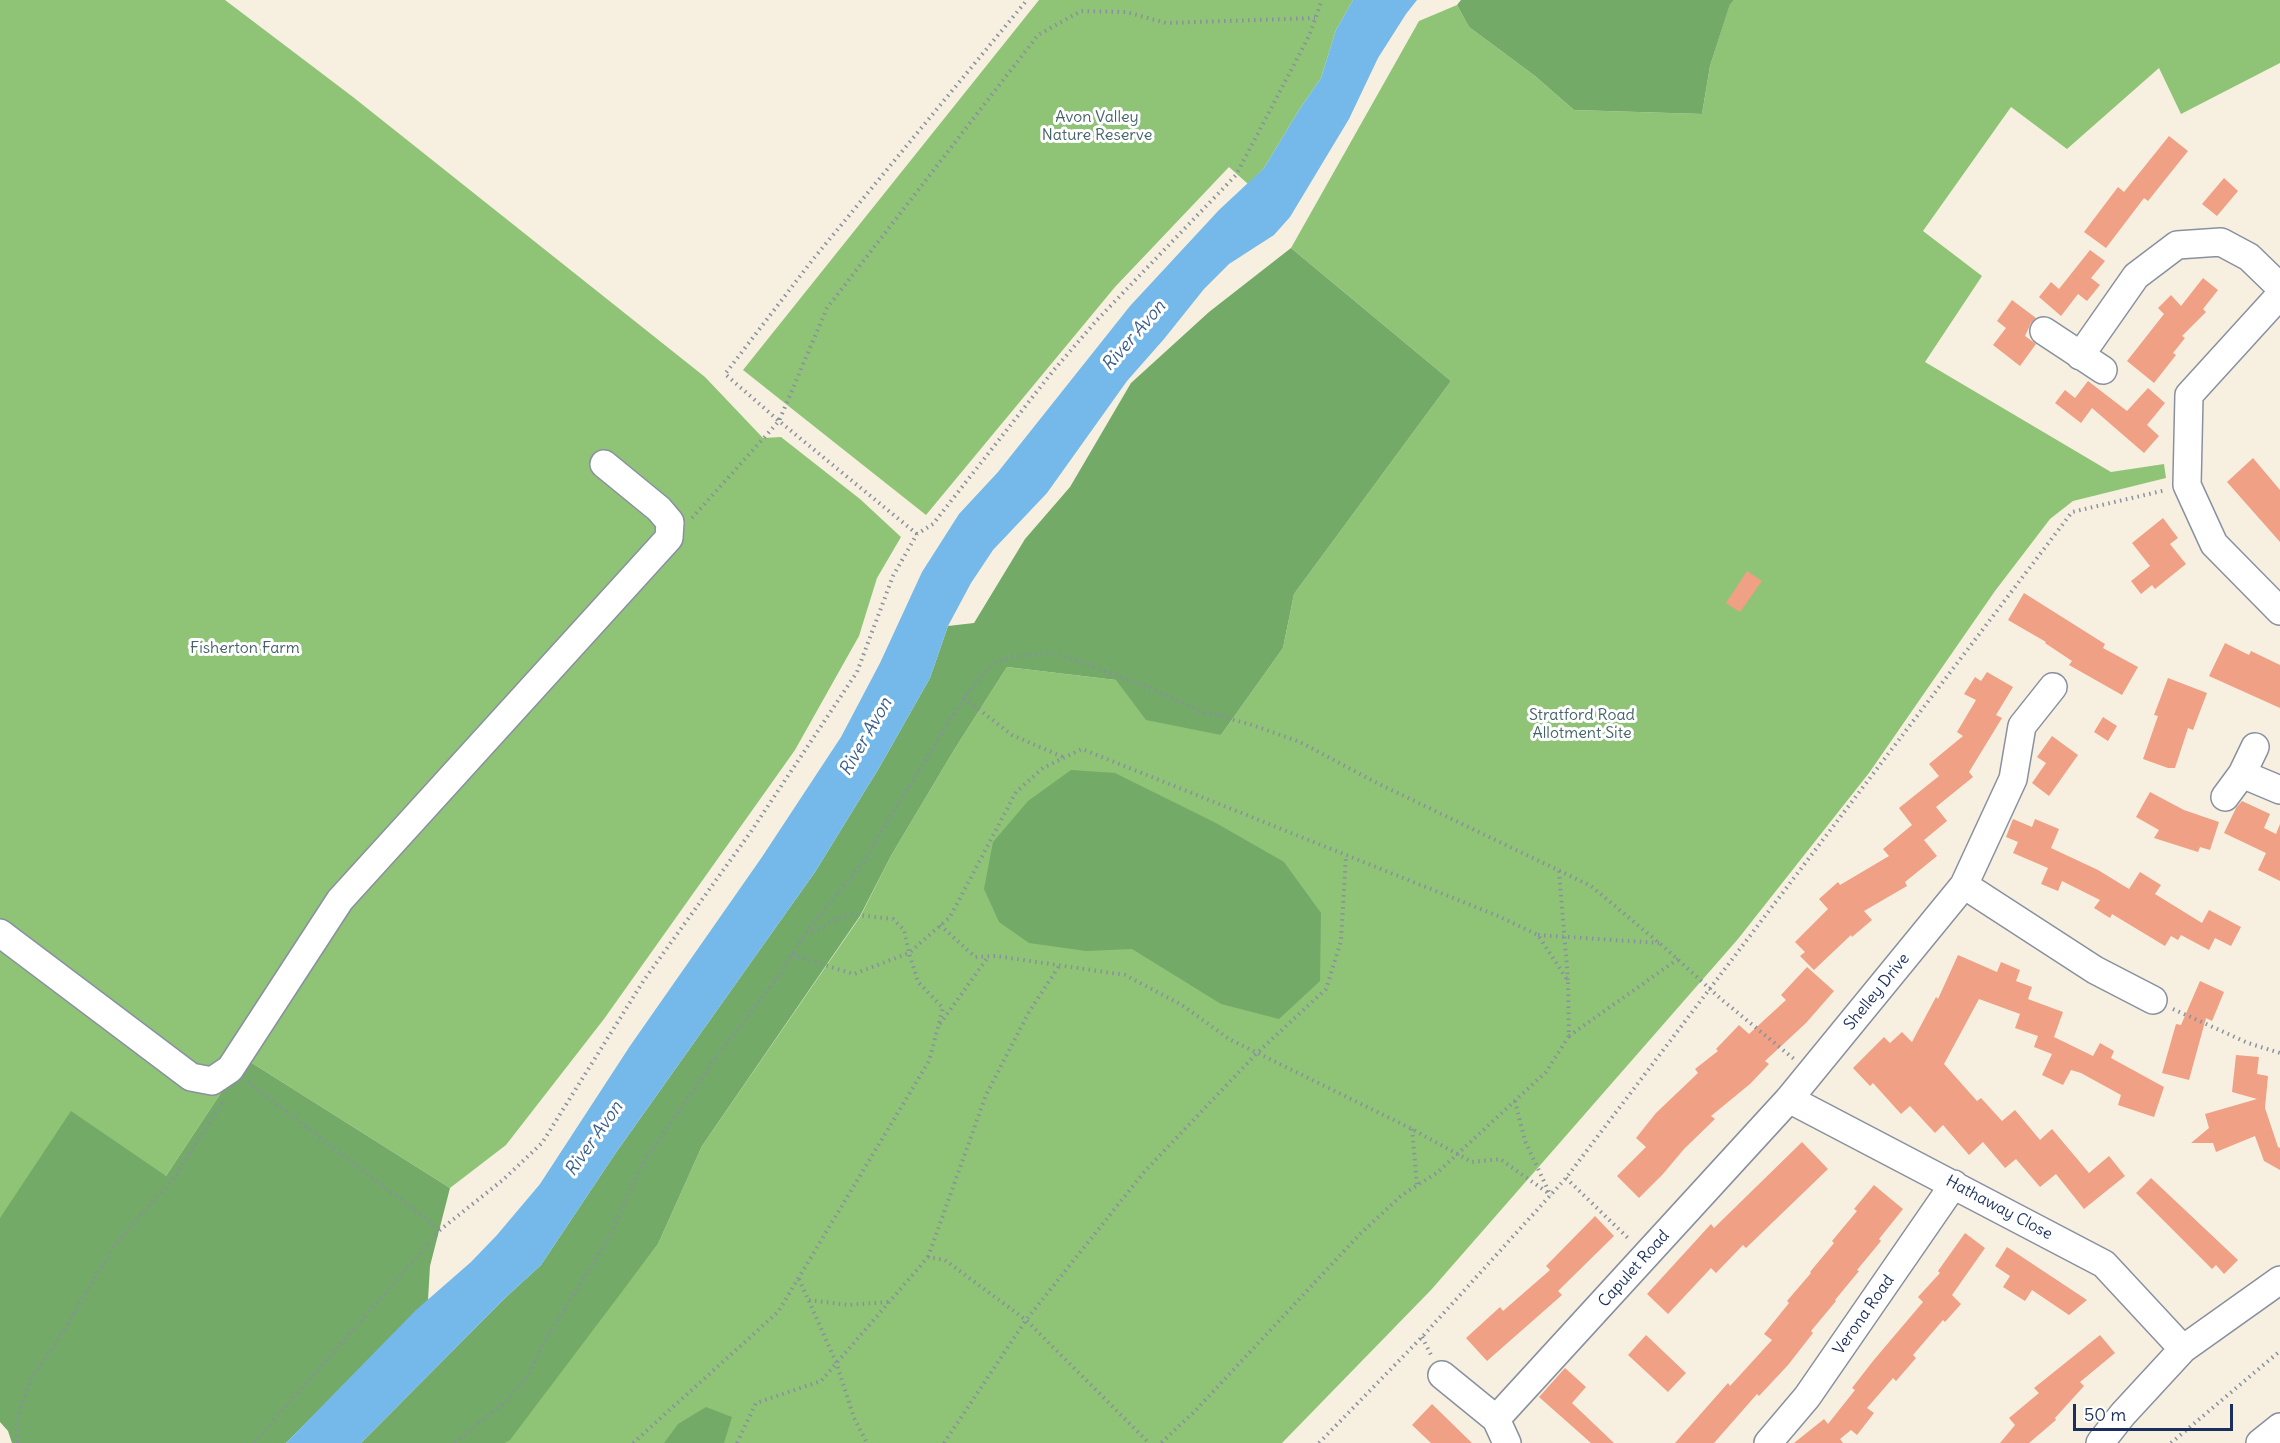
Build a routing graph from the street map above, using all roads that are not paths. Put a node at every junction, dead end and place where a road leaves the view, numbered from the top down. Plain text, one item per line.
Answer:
1 (2280, 287) edge
2 (2280, 295) edge
3 (2044, 331) dead end
4 (2080, 356) junction
5 (2103, 370) dead end
6 (604, 464) dead end
7 (2280, 610) edge
8 (2053, 687) dead end
9 (2255, 747) dead end
10 (2242, 774) junction
11 (2280, 790) edge
12 (2225, 797) dead end
13 (1964, 885) junction
14 (0, 933) edge
15 (2153, 1000) road end
16 (1789, 1100) junction
17 (1954, 1184) junction
18 (2280, 1280) edge
19 (2183, 1349) junction
20 (1442, 1375) dead end
21 (2280, 1427) edge
22 (1502, 1431) edge
23 (1768, 1443) edge
24 (2100, 1443) edge
25 (2260, 1443) edge

1 - 4 street
2 - 7 street
3 - 4 street
4 - 5 street
6 - 14 street
8 - 13 street, Shelley Drive
9 - 10 street
10 - 11 street
10 - 12 street
13 - 15 street
13 - 16 street, Shelley Drive
16 - 17 street, Hathaway Close
16 - 22 street, Capulet Road
17 - 19 street, Hathaway Close
17 - 23 street, Verona Road
18 - 19 street
19 - 24 street
20 - 22 street
21 - 25 street

